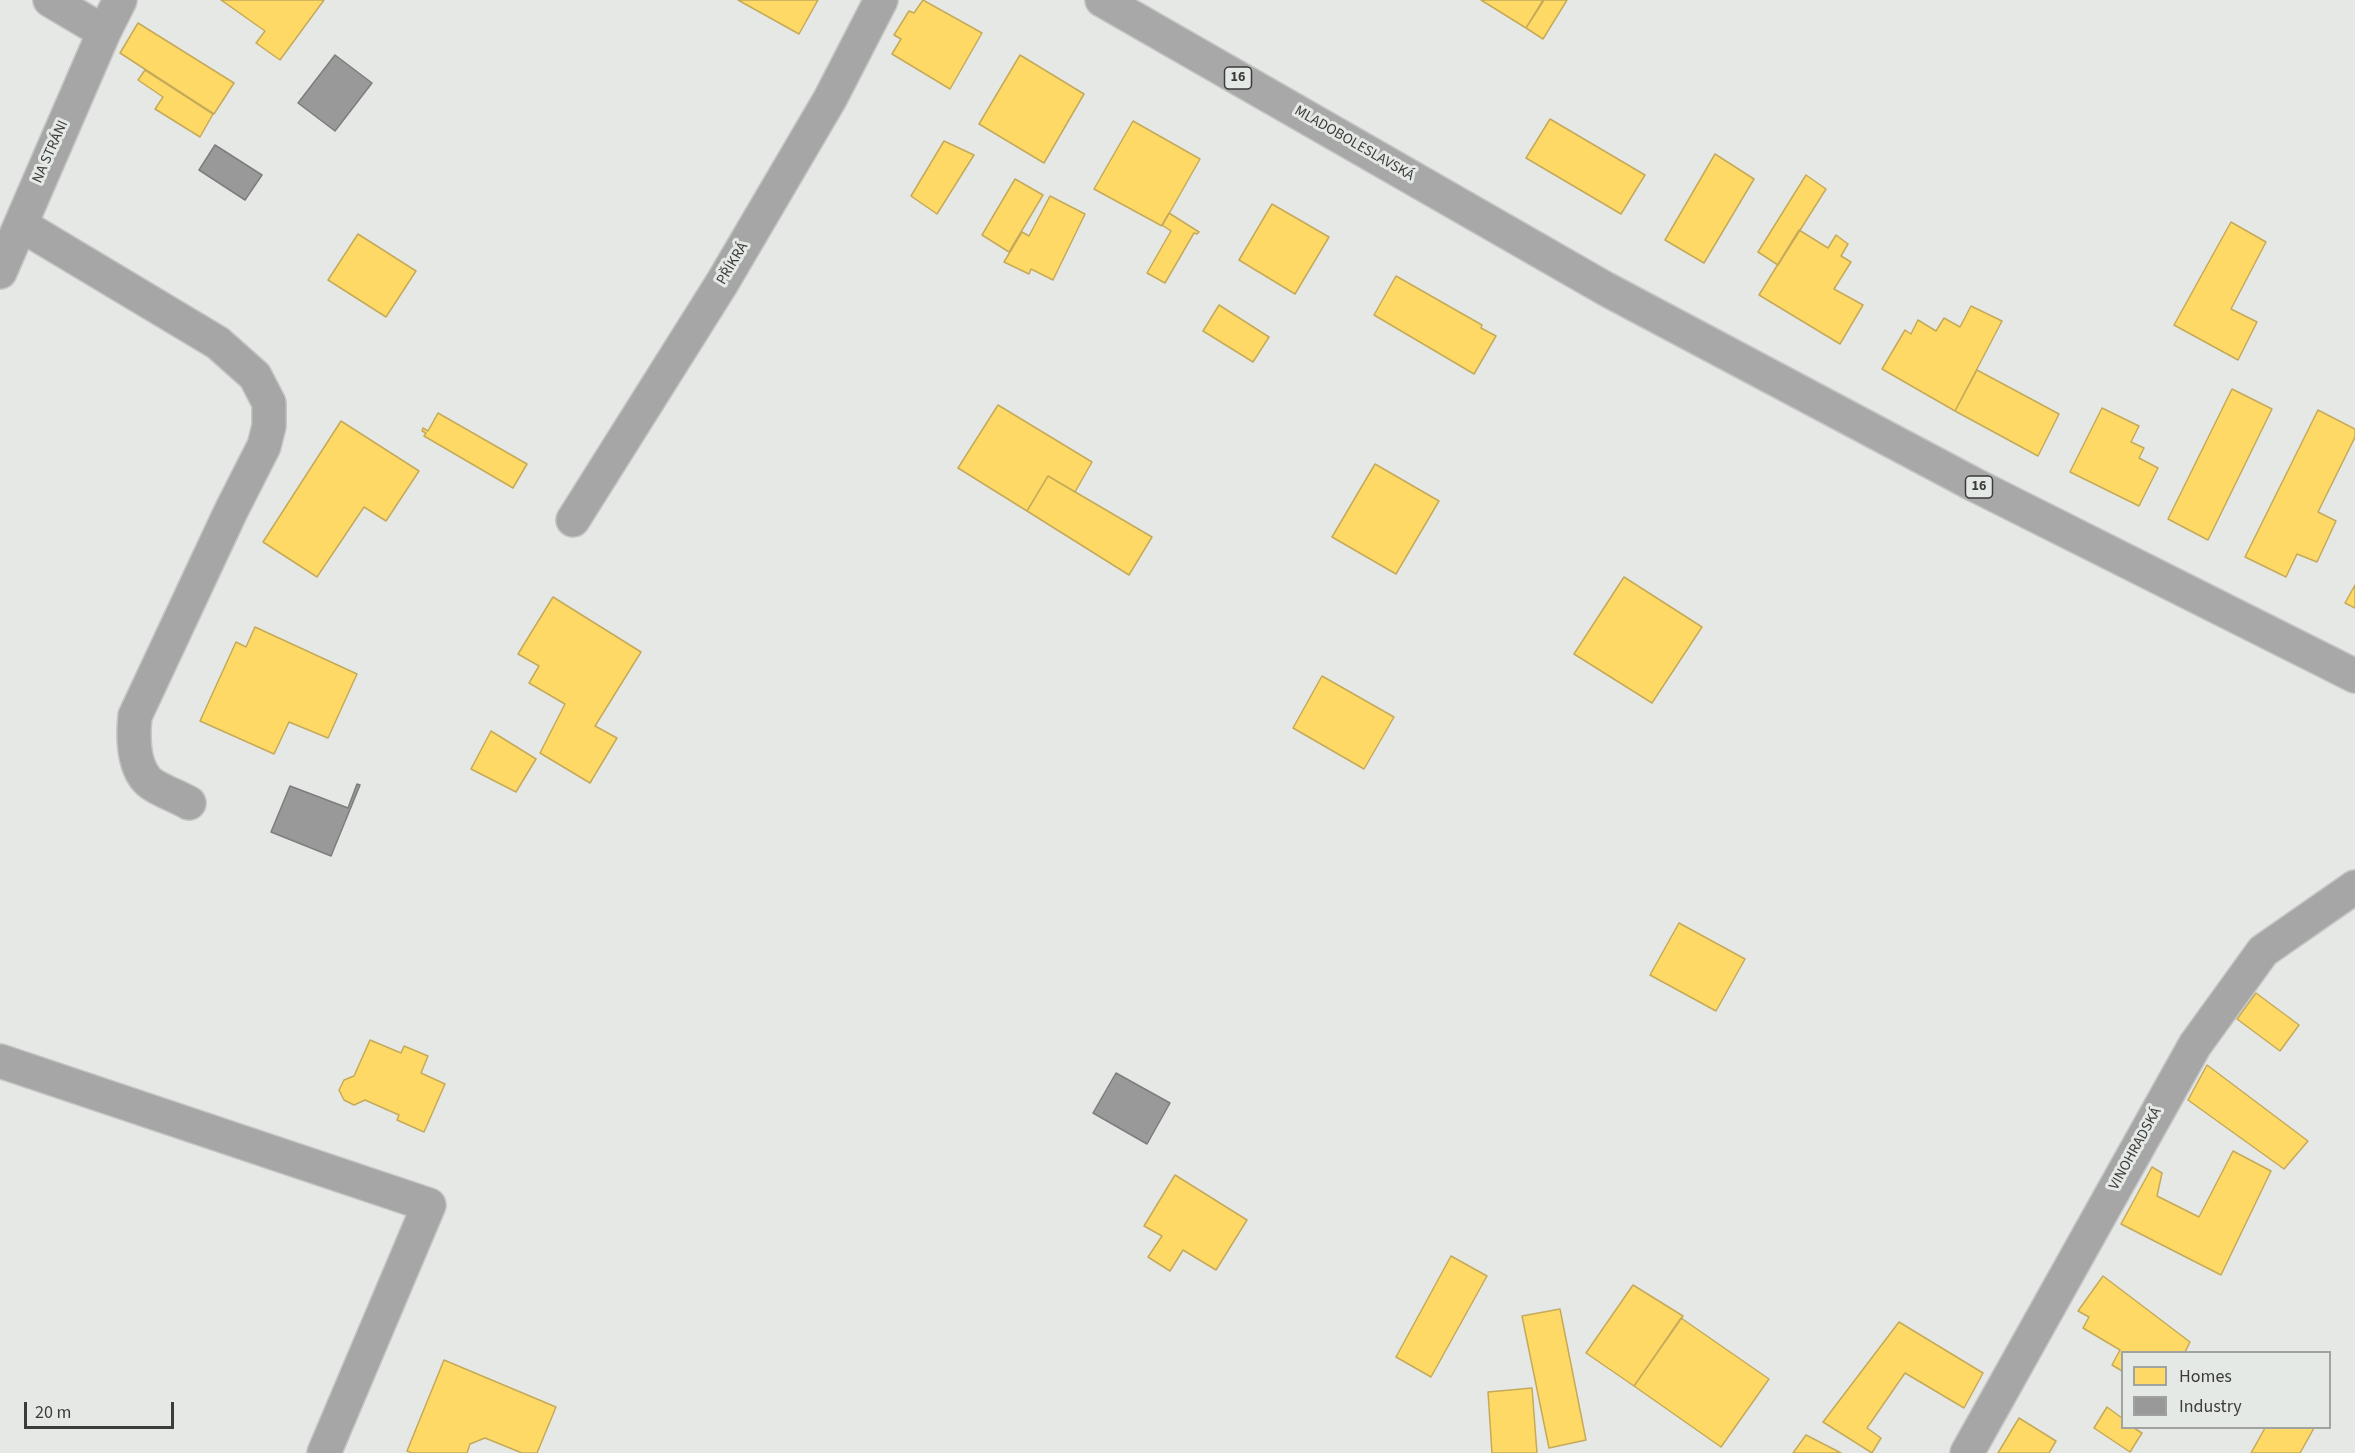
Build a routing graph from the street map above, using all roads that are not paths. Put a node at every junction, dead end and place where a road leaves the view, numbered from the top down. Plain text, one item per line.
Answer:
1 (50, 0) edge
2 (120, 0) edge
3 (881, 0) edge
4 (1102, 0) edge
5 (104, 32) junction
6 (21, 225) junction
7 (0, 272) edge
8 (573, 520) dead end
9 (2355, 676) edge
10 (189, 803) dead end
11 (2355, 887) edge
12 (0, 1061) edge
13 (324, 1453) edge
14 (1967, 1453) edge

1 - 5 street
2 - 5 street, NA STRÁNI
3 - 8 street, PŘÍKRÁ
4 - 9 main road, MLADOBOLESLAVSKÁ / 16
5 - 6 street, NA STRÁNI
6 - 7 street, NA STRÁNI
6 - 10 street
11 - 14 street, VINOHRADSKÁ
12 - 13 street

